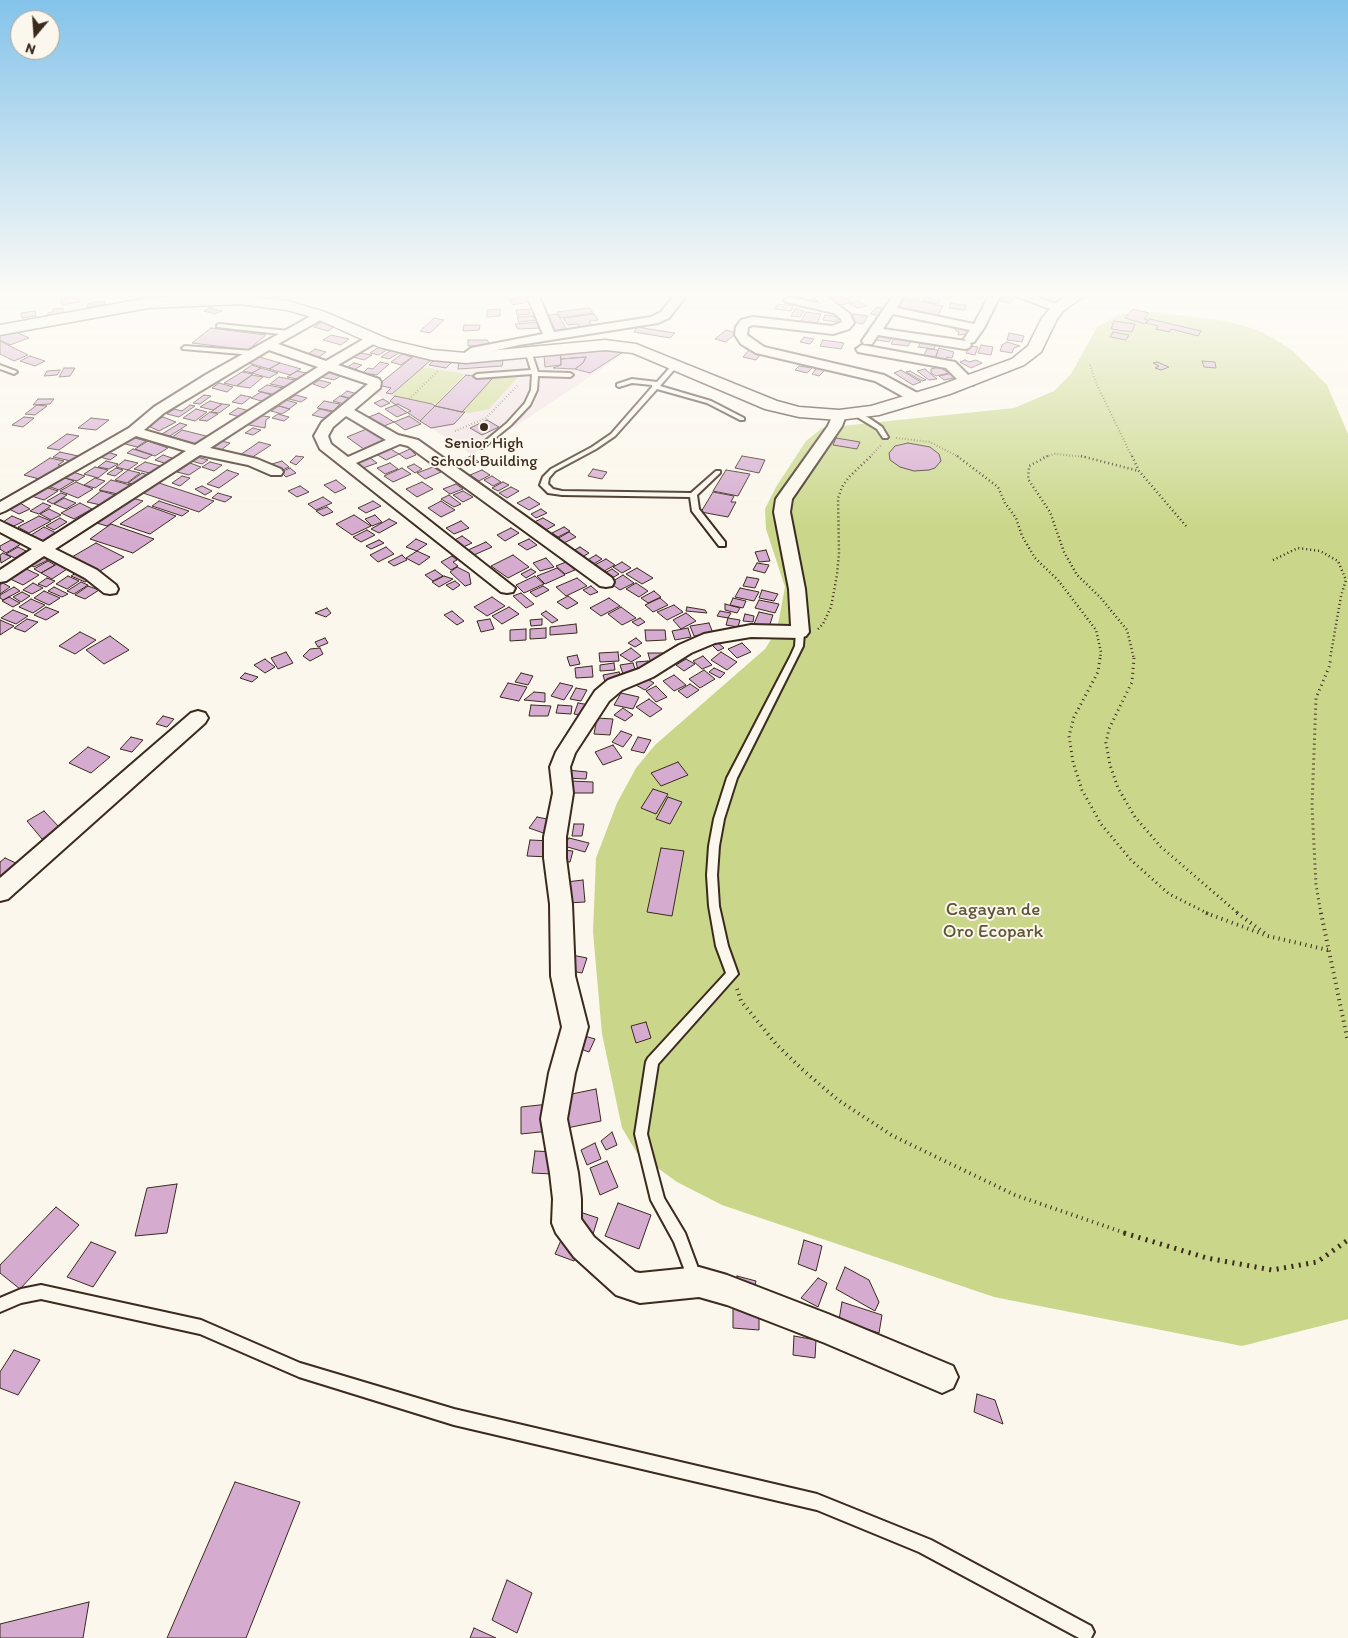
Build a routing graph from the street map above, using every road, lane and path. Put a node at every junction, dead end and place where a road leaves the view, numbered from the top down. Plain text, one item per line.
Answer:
1 (221, 372) edge
2 (318, 372) edge
3 (349, 372) edge
4 (437, 372) edge
5 (668, 372) edge
6 (696, 372) edge
7 (856, 372) edge
8 (958, 372) edge
9 (992, 372) edge
10 (1092, 372) edge
11 (535, 373) junction
12 (525, 374) junction
13 (476, 376) dead end
14 (570, 376) dead end
15 (968, 382) junction
16 (619, 385) dead end
17 (656, 385) junction
18 (916, 398) junction
19 (409, 399) dead end
20 (347, 411) junction
21 (856, 414) junction
22 (839, 415) junction
23 (742, 419) dead end
24 (134, 431) junction
25 (455, 431) dead end
26 (885, 438) junction
27 (400, 440) junction
28 (481, 447) dead end
29 (198, 450) junction
30 (345, 463) junction
31 (1140, 471) junction
32 (276, 472) dead end
33 (718, 472) dead end
34 (693, 496) junction
35 (0, 508) edge
36 (0, 526) edge
37 (1186, 526) dead end
38 (722, 544) dead end
39 (46, 550) junction
40 (1273, 560) dead end
41 (0, 577) edge
42 (606, 582) dead end
43 (110, 588) dead end
44 (507, 588) dead end
45 (799, 639) junction
46 (198, 718) dead end
47 (4, 884) edge
48 (1268, 936) junction
49 (1328, 950) junction
50 (732, 974) junction
51 (1348, 1042) edge
52 (1348, 1240) edge
53 (696, 1283) junction
54 (0, 1305) edge
55 (942, 1377) dead end
56 (1085, 1632) dead end

1 - 24 street
2 - 29 street
3 - 20 street
4 - 19 path
5 - 17 lane
6 - 22 main road
7 - 18 street
8 - 15 street
9 - 15 main road
10 - 31 path
11 - 12 lane
11 - 14 lane
11 - 28 lane
12 - 13 lane
12 - 25 path
15 - 18 main road
16 - 17 lane
17 - 23 lane
17 - 34 lane
18 - 21 main road
20 - 27 street
20 - 30 street
21 - 22 main road
21 - 26 lane
22 - 45 street
24 - 29 street
24 - 35 street
26 - 45 path
26 - 48 path
27 - 30 street
27 - 42 street
29 - 32 street
29 - 39 street
30 - 44 street
31 - 37 path
31 - 48 path
33 - 34 lane
34 - 38 lane
36 - 39 street
39 - 41 street
39 - 43 street
40 - 49 path
45 - 50 lane
45 - 53 street
46 - 47 street
48 - 49 path
49 - 51 path
50 - 52 path
50 - 53 lane
53 - 55 street
54 - 56 lane

